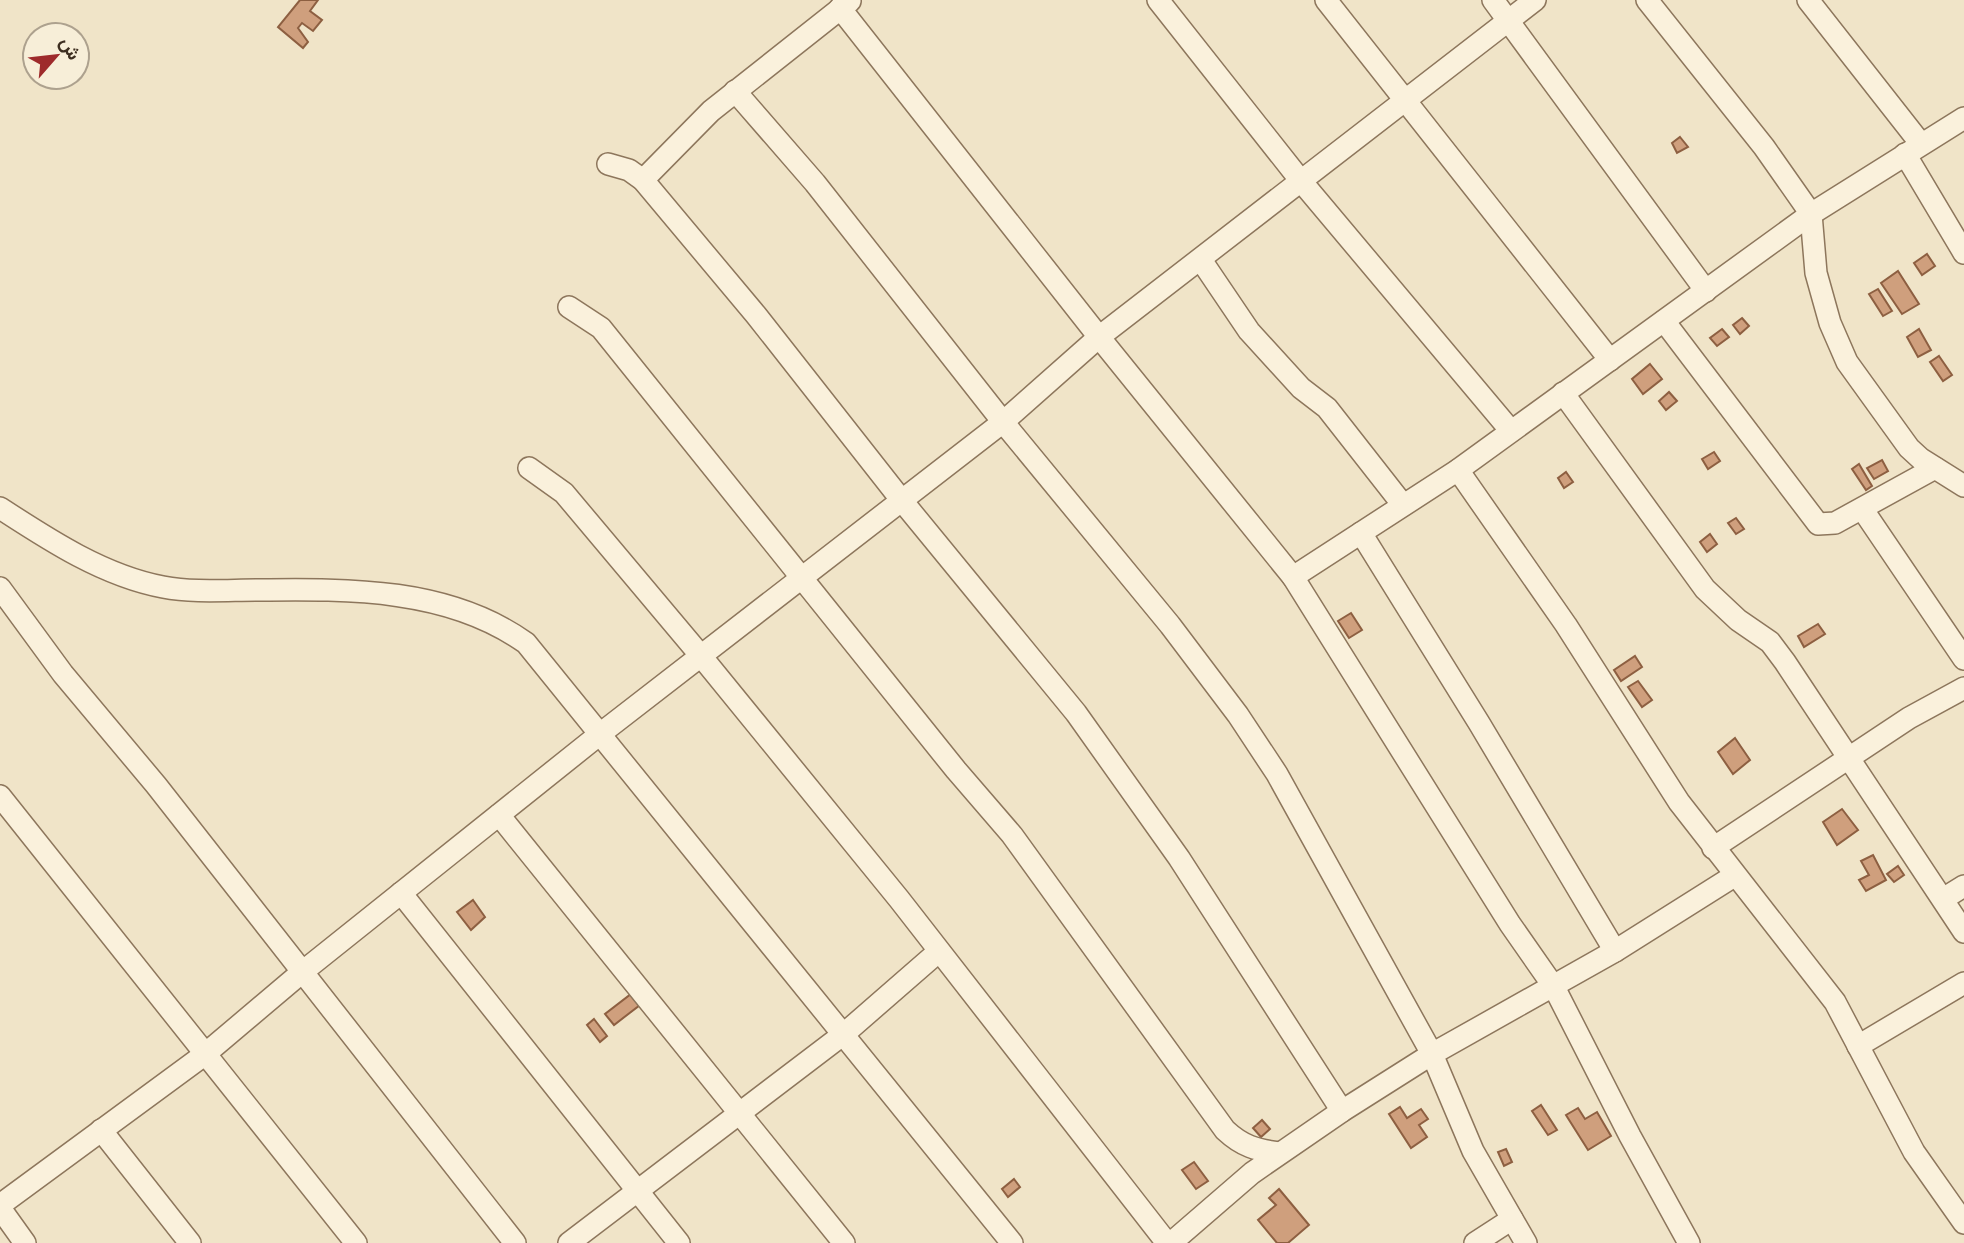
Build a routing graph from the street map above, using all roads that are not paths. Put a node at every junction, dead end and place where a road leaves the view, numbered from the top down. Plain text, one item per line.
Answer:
1 (1158, 0) edge
2 (1326, 0) edge
3 (1493, 0) edge
4 (1535, 0) edge
5 (1647, 0) edge
6 (1808, 0) edge
7 (846, 4) edge
8 (1510, 20) junction
9 (735, 91) junction
10 (1405, 101) junction
11 (1964, 118) edge
12 (1913, 149) junction
13 (608, 164) dead end
14 (643, 180) junction
15 (1301, 181) junction
16 (1811, 214) junction
17 (1964, 253) edge
18 (1201, 260) junction
19 (1706, 291) junction
20 (569, 307) dead end
21 (1664, 321) junction
22 (1099, 337) junction
23 (1609, 360) junction
24 (1563, 393) junction
25 (1003, 422) junction
26 (1511, 431) junction
27 (530, 468) dead end
28 (1935, 468) junction
29 (1458, 470) junction
30 (1964, 486) edge
31 (903, 502) junction
32 (1403, 505) junction
33 (0, 508) edge
34 (1863, 510) junction
35 (1361, 533) junction
36 (1293, 577) junction
37 (803, 579) junction
38 (0, 588) edge
39 (701, 656) junction
40 (1964, 659) edge
41 (1964, 688) edge
42 (600, 734) junction
43 (1852, 759) junction
44 (0, 796) edge
45 (499, 815) junction
46 (1713, 848) junction
47 (1734, 876) junction
48 (1964, 886) edge
49 (401, 893) junction
50 (1942, 899) junction
51 (1964, 932) edge
52 (1615, 951) junction
53 (938, 952) junction
54 (301, 973) junction
55 (1964, 983) edge
56 (1554, 987) junction
57 (845, 1034) junction
58 (1858, 1046) junction
59 (204, 1055) junction
60 (1432, 1055) junction
61 (1342, 1111) junction
62 (738, 1115) junction
63 (101, 1130) junction
64 (1279, 1153) junction
65 (637, 1192) junction
66 (0, 1207) edge
67 (1512, 1219) junction
68 (1964, 1223) edge
69 (25, 1243) edge
70 (190, 1243) edge
71 (356, 1243) edge
72 (515, 1243) edge
73 (569, 1243) edge
74 (679, 1243) edge
75 (844, 1243) edge
76 (1012, 1243) edge
77 (1169, 1243) edge
78 (1475, 1243) edge
79 (1526, 1243) edge
80 (1689, 1243) edge

1 - 15 street
2 - 10 street
3 - 8 street
4 - 8 street
5 - 16 street
6 - 12 street
7 - 9 street
7 - 22 street
8 - 10 street
8 - 19 street
9 - 14 street
9 - 25 street
10 - 15 street
10 - 23 street
11 - 12 street
12 - 16 street
12 - 17 street
13 - 14 street
14 - 31 street
15 - 18 street
15 - 26 street
16 - 19 street
16 - 28 street
18 - 22 street
18 - 32 street
19 - 21 street
20 - 37 street
21 - 23 street
21 - 34 street
22 - 25 street
22 - 36 street
23 - 24 street
24 - 26 street
24 - 43 street
25 - 31 street
25 - 60 street
26 - 29 street
27 - 39 street
28 - 30 street
28 - 34 street
29 - 32 street
29 - 46 street
31 - 37 street
31 - 61 street
32 - 35 street
33 - 42 street
34 - 40 street
35 - 36 street
35 - 52 street
36 - 56 street
37 - 39 street
37 - 64 street
38 - 54 street
39 - 42 street
39 - 53 street
41 - 43 street
42 - 45 street
42 - 57 street
43 - 46 street
43 - 50 street
44 - 59 street
45 - 49 street
45 - 62 street
46 - 47 street
47 - 52 street
47 - 58 street
48 - 50 street
49 - 54 street
49 - 65 street
50 - 51 street
52 - 56 street
53 - 57 street
53 - 77 street
54 - 59 street
54 - 72 street
55 - 58 street
56 - 60 street
56 - 80 street
57 - 62 street
57 - 76 street
58 - 68 street
59 - 63 street
59 - 71 street
60 - 61 street
60 - 67 street
61 - 64 street
62 - 65 street
62 - 75 street
63 - 66 street
63 - 70 street
64 - 77 street
65 - 73 street
65 - 74 street
66 - 69 street
67 - 78 street
67 - 79 street

